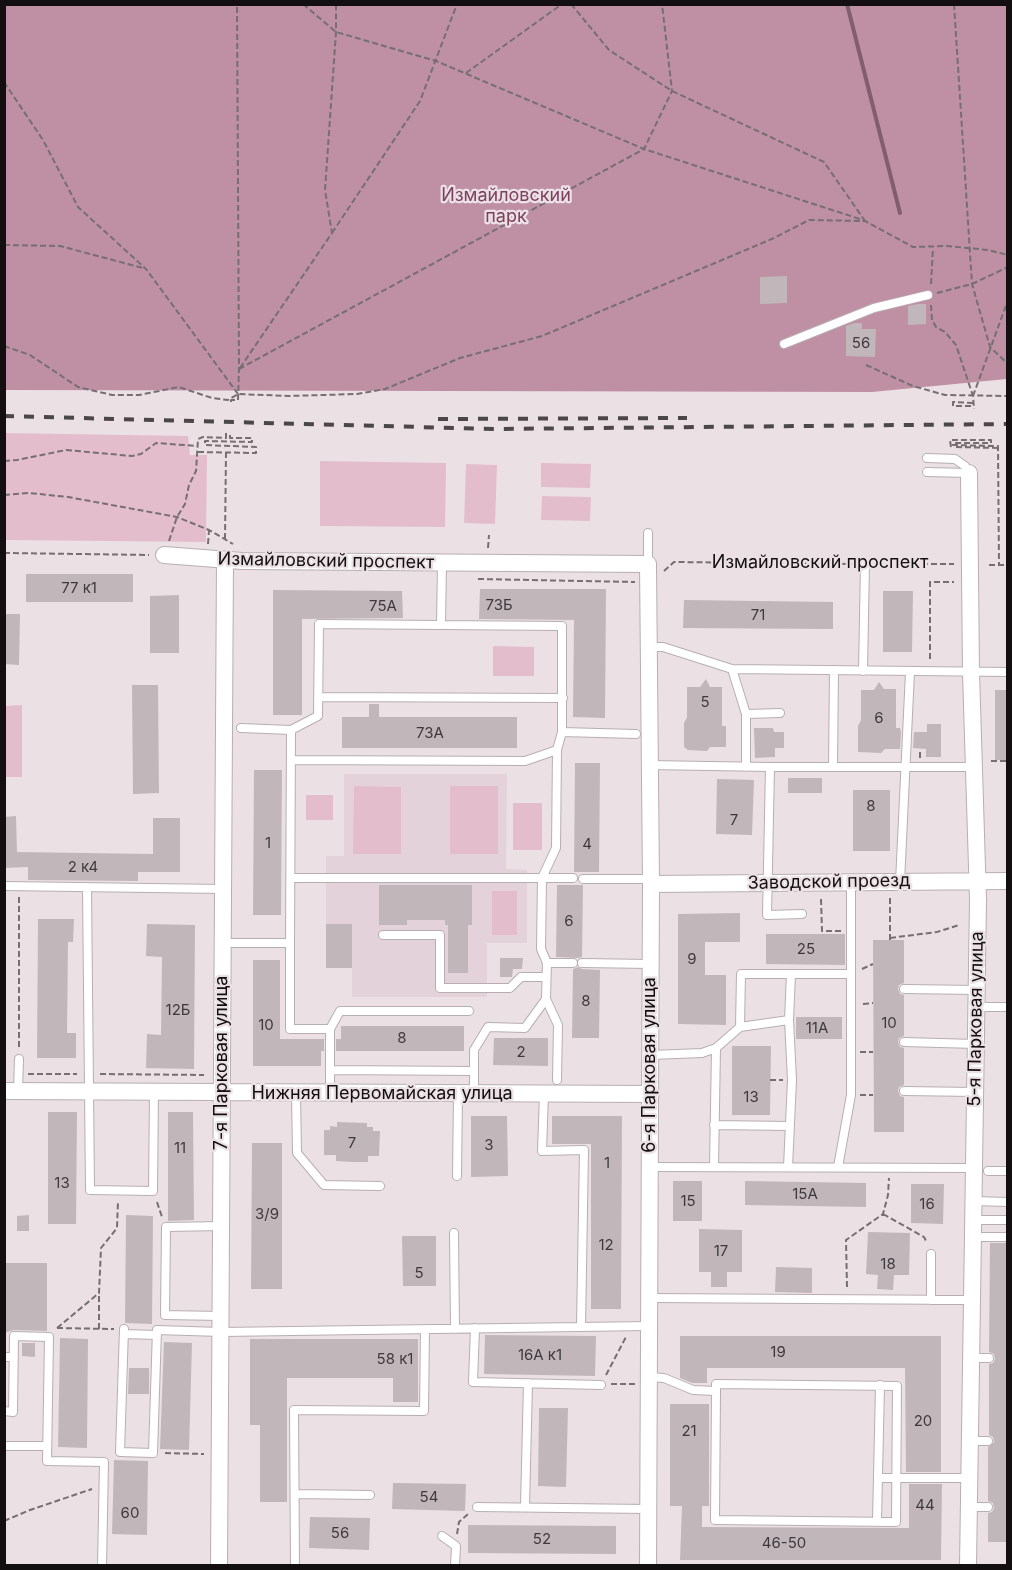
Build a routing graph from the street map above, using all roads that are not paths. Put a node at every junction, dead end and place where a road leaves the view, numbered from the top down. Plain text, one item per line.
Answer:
1 (930, 294) road end
2 (784, 344) dead end
3 (927, 458) dead end
4 (927, 472) dead end
5 (969, 473) junction
6 (648, 533) dead end
7 (164, 555) road end
8 (225, 560) junction
9 (442, 562) junction
10 (648, 564) junction
11 (865, 564) road end
12 (441, 624) junction
13 (649, 647) junction
14 (732, 669) junction
15 (834, 670) junction
16 (863, 671) junction
17 (910, 672) junction
18 (971, 672) junction
19 (1008, 672) edge
20 (318, 697) junction
21 (563, 698) junction
22 (780, 713) dead end
23 (746, 714) junction
24 (241, 728) dead end
25 (291, 729) junction
26 (562, 732) junction
27 (636, 734) dead end
28 (557, 750) junction
29 (291, 760) junction
30 (649, 765) junction
31 (907, 766) junction
32 (746, 767) junction
33 (770, 767) junction
34 (833, 767) junction
35 (974, 767) junction
36 (291, 878) junction
37 (542, 878) junction
38 (573, 879) dead end
39 (583, 879) dead end
40 (977, 881) junction
41 (1008, 881) edge
42 (651, 882) junction
43 (851, 882) junction
44 (900, 882) junction
45 (767, 883) junction
46 (4, 886) edge
47 (87, 887) junction
48 (223, 889) junction
49 (802, 914) dead end
50 (383, 935) dead end
51 (223, 943) junction
52 (290, 943) junction
53 (547, 963) junction
54 (651, 964) junction
55 (791, 974) junction
56 (851, 974) junction
57 (546, 977) junction
58 (904, 989) dead end
59 (976, 998) junction
60 (546, 999) junction
61 (1008, 1007) edge
62 (469, 1011) dead end
63 (789, 1020) junction
64 (740, 1027) junction
65 (330, 1029) junction
66 (904, 1042) dead end
67 (976, 1044) junction
68 (716, 1048) junction
69 (651, 1055) junction
70 (19, 1059) road end
71 (330, 1070) junction
72 (474, 1071) junction
73 (558, 1080) dead end
74 (11, 1091) edge
75 (89, 1091) junction
76 (904, 1091) dead end
77 (154, 1092) junction
78 (975, 1092) junction
79 (222, 1093) junction
80 (296, 1094) junction
81 (330, 1094) junction
82 (466, 1094) junction
83 (544, 1094) junction
84 (651, 1094) junction
85 (714, 1125) junction
86 (789, 1126) junction
87 (650, 1167) junction
88 (714, 1167) junction
89 (788, 1167) junction
90 (838, 1167) junction
91 (981, 1169) junction
92 (1008, 1171) edge
93 (457, 1176) dead end
94 (380, 1186) dead end
95 (974, 1201) junction
96 (1008, 1202) edge
97 (973, 1220) junction
98 (1008, 1220) edge
99 (222, 1226) junction
100 (454, 1233) dead end
101 (973, 1237) junction
102 (1008, 1237) edge
103 (932, 1254) road end
104 (650, 1298) junction
105 (931, 1300) junction
106 (971, 1300) junction
107 (221, 1324) junction
108 (650, 1326) junction
109 (581, 1327) junction
110 (475, 1328) junction
111 (425, 1329) junction
112 (455, 1329) junction
113 (156, 1335) junction
114 (9, 1357) edge
115 (971, 1358) junction
116 (989, 1358) dead end
117 (650, 1380) junction
118 (528, 1383) junction
119 (601, 1385) road end
120 (880, 1385) junction
121 (716, 1391) junction
122 (4, 1412) edge
123 (970, 1442) junction
124 (988, 1442) dead end
125 (4, 1446) edge
126 (47, 1446) junction
127 (878, 1478) junction
128 (896, 1478) junction
129 (969, 1478) junction
130 (295, 1494) junction
131 (370, 1496) dead end
132 (477, 1507) road end
133 (525, 1507) junction
134 (969, 1507) junction
135 (988, 1507) dead end
136 (648, 1509) junction
137 (878, 1521) junction
138 (442, 1536) dead end
139 (102, 1566) edge
140 (219, 1566) edge
141 (295, 1566) edge
142 (456, 1566) edge
143 (648, 1566) edge
144 (968, 1566) edge

1 - 2 lane
3 - 5 lane
4 - 5 lane
5 - 18 street, 5-я Парковая улица
6 - 10 lane
7 - 8 street, Измайловский проспект
8 - 9 street, Измайловский проспект
8 - 48 street, 7-я Парковая улица
9 - 10 street, Измайловский проспект
9 - 12 lane
10 - 13 street, 6-я Парковая улица
11 - 16 lane
12 - 20 lane
12 - 21 lane
13 - 14 lane
13 - 30 street, 6-я Парковая улица
14 - 15 lane
14 - 23 lane
15 - 16 lane
15 - 34 lane
16 - 17 lane
17 - 18 lane
17 - 31 lane
18 - 19 lane
18 - 35 street, 5-я Парковая улица
20 - 21 lane
20 - 25 lane
21 - 26 lane
22 - 23 lane
23 - 32 lane
24 - 25 lane
25 - 29 lane
26 - 27 lane
26 - 28 lane
28 - 29 lane
28 - 37 lane
29 - 36 lane
30 - 32 lane
30 - 42 street, 6-я Парковая улица
31 - 34 lane
31 - 35 lane
31 - 44 lane
32 - 33 lane
33 - 34 lane
33 - 45 lane
35 - 40 street, 5-я Парковая улица
36 - 37 lane
36 - 52 lane
37 - 38 lane
37 - 53 lane
39 - 42 lane
40 - 41 street, Заводской проезд
40 - 44 street, Заводской проезд
40 - 59 street, 5-я Парковая улица
42 - 45 street, Заводской проезд
42 - 54 street, 6-я Парковая улица
43 - 44 street, Заводской проезд
43 - 45 street, Заводской проезд
43 - 56 lane
45 - 49 lane
46 - 47 lane
47 - 48 lane
47 - 75 lane
48 - 51 street, 7-я Парковая улица
50 - 57 lane
51 - 52 lane
51 - 79 street, 7-я Парковая улица
52 - 65 lane
53 - 54 lane
53 - 57 lane
54 - 69 street, 6-я Парковая улица
55 - 56 lane
55 - 63 lane
55 - 64 lane
56 - 90 lane
57 - 60 lane
58 - 59 lane
59 - 61 lane
59 - 67 street, 5-я Парковая улица
60 - 72 lane
60 - 73 lane
62 - 65 lane
63 - 64 lane
63 - 86 lane
64 - 68 lane
65 - 71 lane
66 - 67 lane
67 - 78 street, 5-я Парковая улица
68 - 69 lane
68 - 85 lane
69 - 84 street, 6-я Парковая улица
70 - 74 lane
71 - 72 lane
71 - 81 lane
72 - 82 lane
74 - 75 street, Нижняя Первомайская улица
75 - 77 street, Нижняя Первомайская улица
75 - 77 lane
76 - 78 lane
77 - 79 street, Нижняя Первомайская улица
78 - 91 street, 5-я Парковая улица
79 - 80 street, Нижняя Первомайская улица
79 - 99 street, 7-я Парковая улица
80 - 81 street, Нижняя Первомайская улица
80 - 94 lane
81 - 82 street, Нижняя Первомайская улица
82 - 83 street, Нижняя Первомайская улица
82 - 93 lane
83 - 84 street, Нижняя Первомайская улица
83 - 109 lane
84 - 87 street, 6-я Парковая улица
85 - 86 lane
85 - 88 lane
86 - 89 lane
87 - 88 lane
87 - 104 street, 6-я Парковая улица
88 - 89 lane
89 - 90 lane
90 - 91 lane
91 - 92 lane
91 - 95 street, 5-я Парковая улица
95 - 96 lane
95 - 97 street, 5-я Парковая улица
97 - 98 lane
97 - 101 street, 5-я Парковая улица
99 - 107 street, 7-я Парковая улица
99 - 107 lane
100 - 112 lane
101 - 102 lane
101 - 106 street, 5-я Парковая улица
103 - 105 lane
104 - 105 lane
104 - 108 street, 6-я Парковая улица
105 - 106 lane
106 - 115 street, 5-я Парковая улица
107 - 111 lane
107 - 113 lane
107 - 140 street, 7-я Парковая улица
108 - 109 lane
108 - 117 street, 6-я Парковая улица
109 - 110 lane
110 - 112 lane
110 - 118 lane
111 - 112 lane
111 - 130 lane
113 - 113 lane
114 - 122 lane
114 - 126 lane
115 - 116 lane
115 - 123 street, 5-я Парковая улица
117 - 121 lane
117 - 136 street, 6-я Парковая улица
118 - 119 lane
118 - 133 lane
120 - 121 lane
120 - 127 lane
120 - 128 lane
121 - 137 lane
123 - 124 lane
123 - 129 street, 5-я Парковая улица
125 - 126 lane
126 - 139 lane
127 - 128 lane
127 - 137 lane
128 - 129 lane
128 - 137 lane
129 - 134 street, 5-я Парковая улица
130 - 131 lane
130 - 141 lane
132 - 133 lane
133 - 136 lane
134 - 135 lane
134 - 144 street, 5-я Парковая улица
136 - 143 street, 6-я Парковая улица
138 - 142 lane

